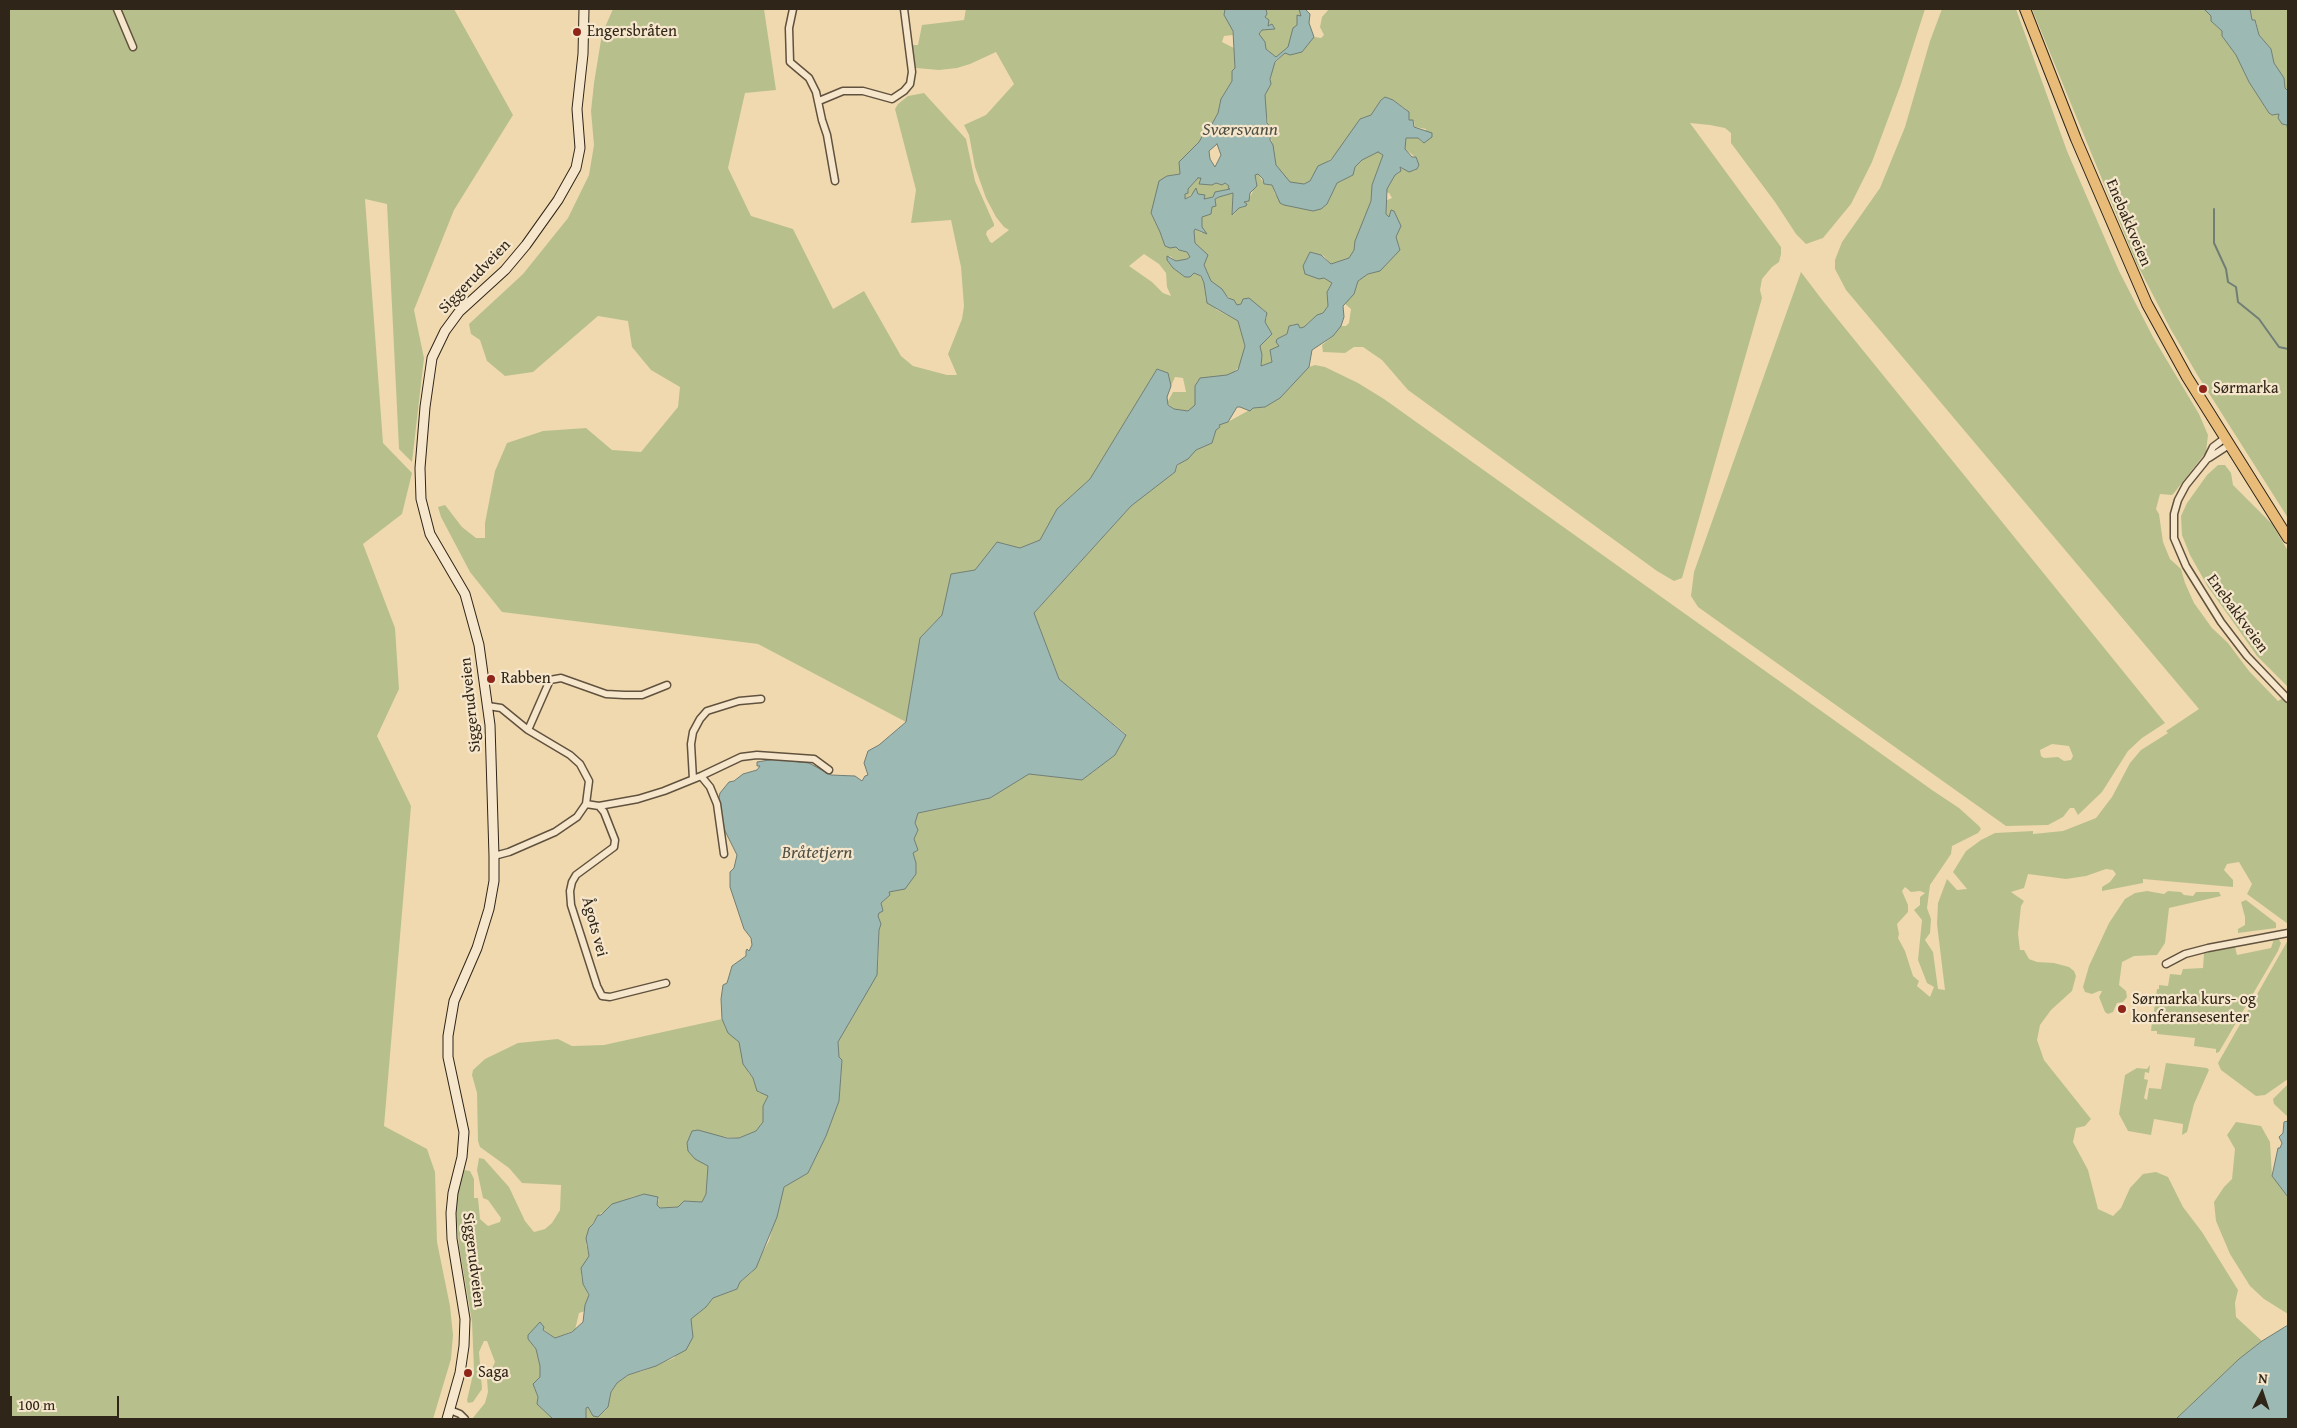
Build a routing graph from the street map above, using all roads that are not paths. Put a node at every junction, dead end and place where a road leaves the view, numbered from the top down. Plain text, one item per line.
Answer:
1 (117, 9) edge
2 (584, 9) edge
3 (793, 9) edge
4 (904, 9) edge
5 (2025, 9) edge
6 (133, 47) dead end
7 (819, 101) junction
8 (836, 181) dead end
9 (2227, 441) junction
10 (2288, 538) edge
11 (667, 685) dead end
12 (761, 699) dead end
13 (2288, 699) edge
14 (488, 706) junction
15 (528, 730) junction
16 (829, 770) dead end
17 (701, 776) junction
18 (693, 779) junction
19 (586, 804) junction
20 (599, 806) junction
21 (724, 854) dead end
22 (494, 856) junction
23 (2288, 933) edge
24 (2166, 964) dead end
25 (666, 983) dead end
26 (450, 1410) junction
27 (447, 1419) edge
28 (466, 1419) edge

1 - 6 street
2 - 14 main road, Siggerudveien
3 - 7 street
4 - 7 street
5 - 9 main road, Enebakkveien
7 - 8 street
9 - 10 main road, Enebakkveien
9 - 13 street, Enebakkveien
11 - 15 street
12 - 18 street
14 - 15 street
14 - 22 main road, Siggerudveien
15 - 19 street
16 - 17 street
17 - 18 street
17 - 21 street
18 - 20 street
19 - 20 street
19 - 22 street
20 - 25 street, Ågots vei
22 - 26 main road, Siggerudveien
23 - 24 street
26 - 27 main road, Siggerudveien
26 - 28 street

